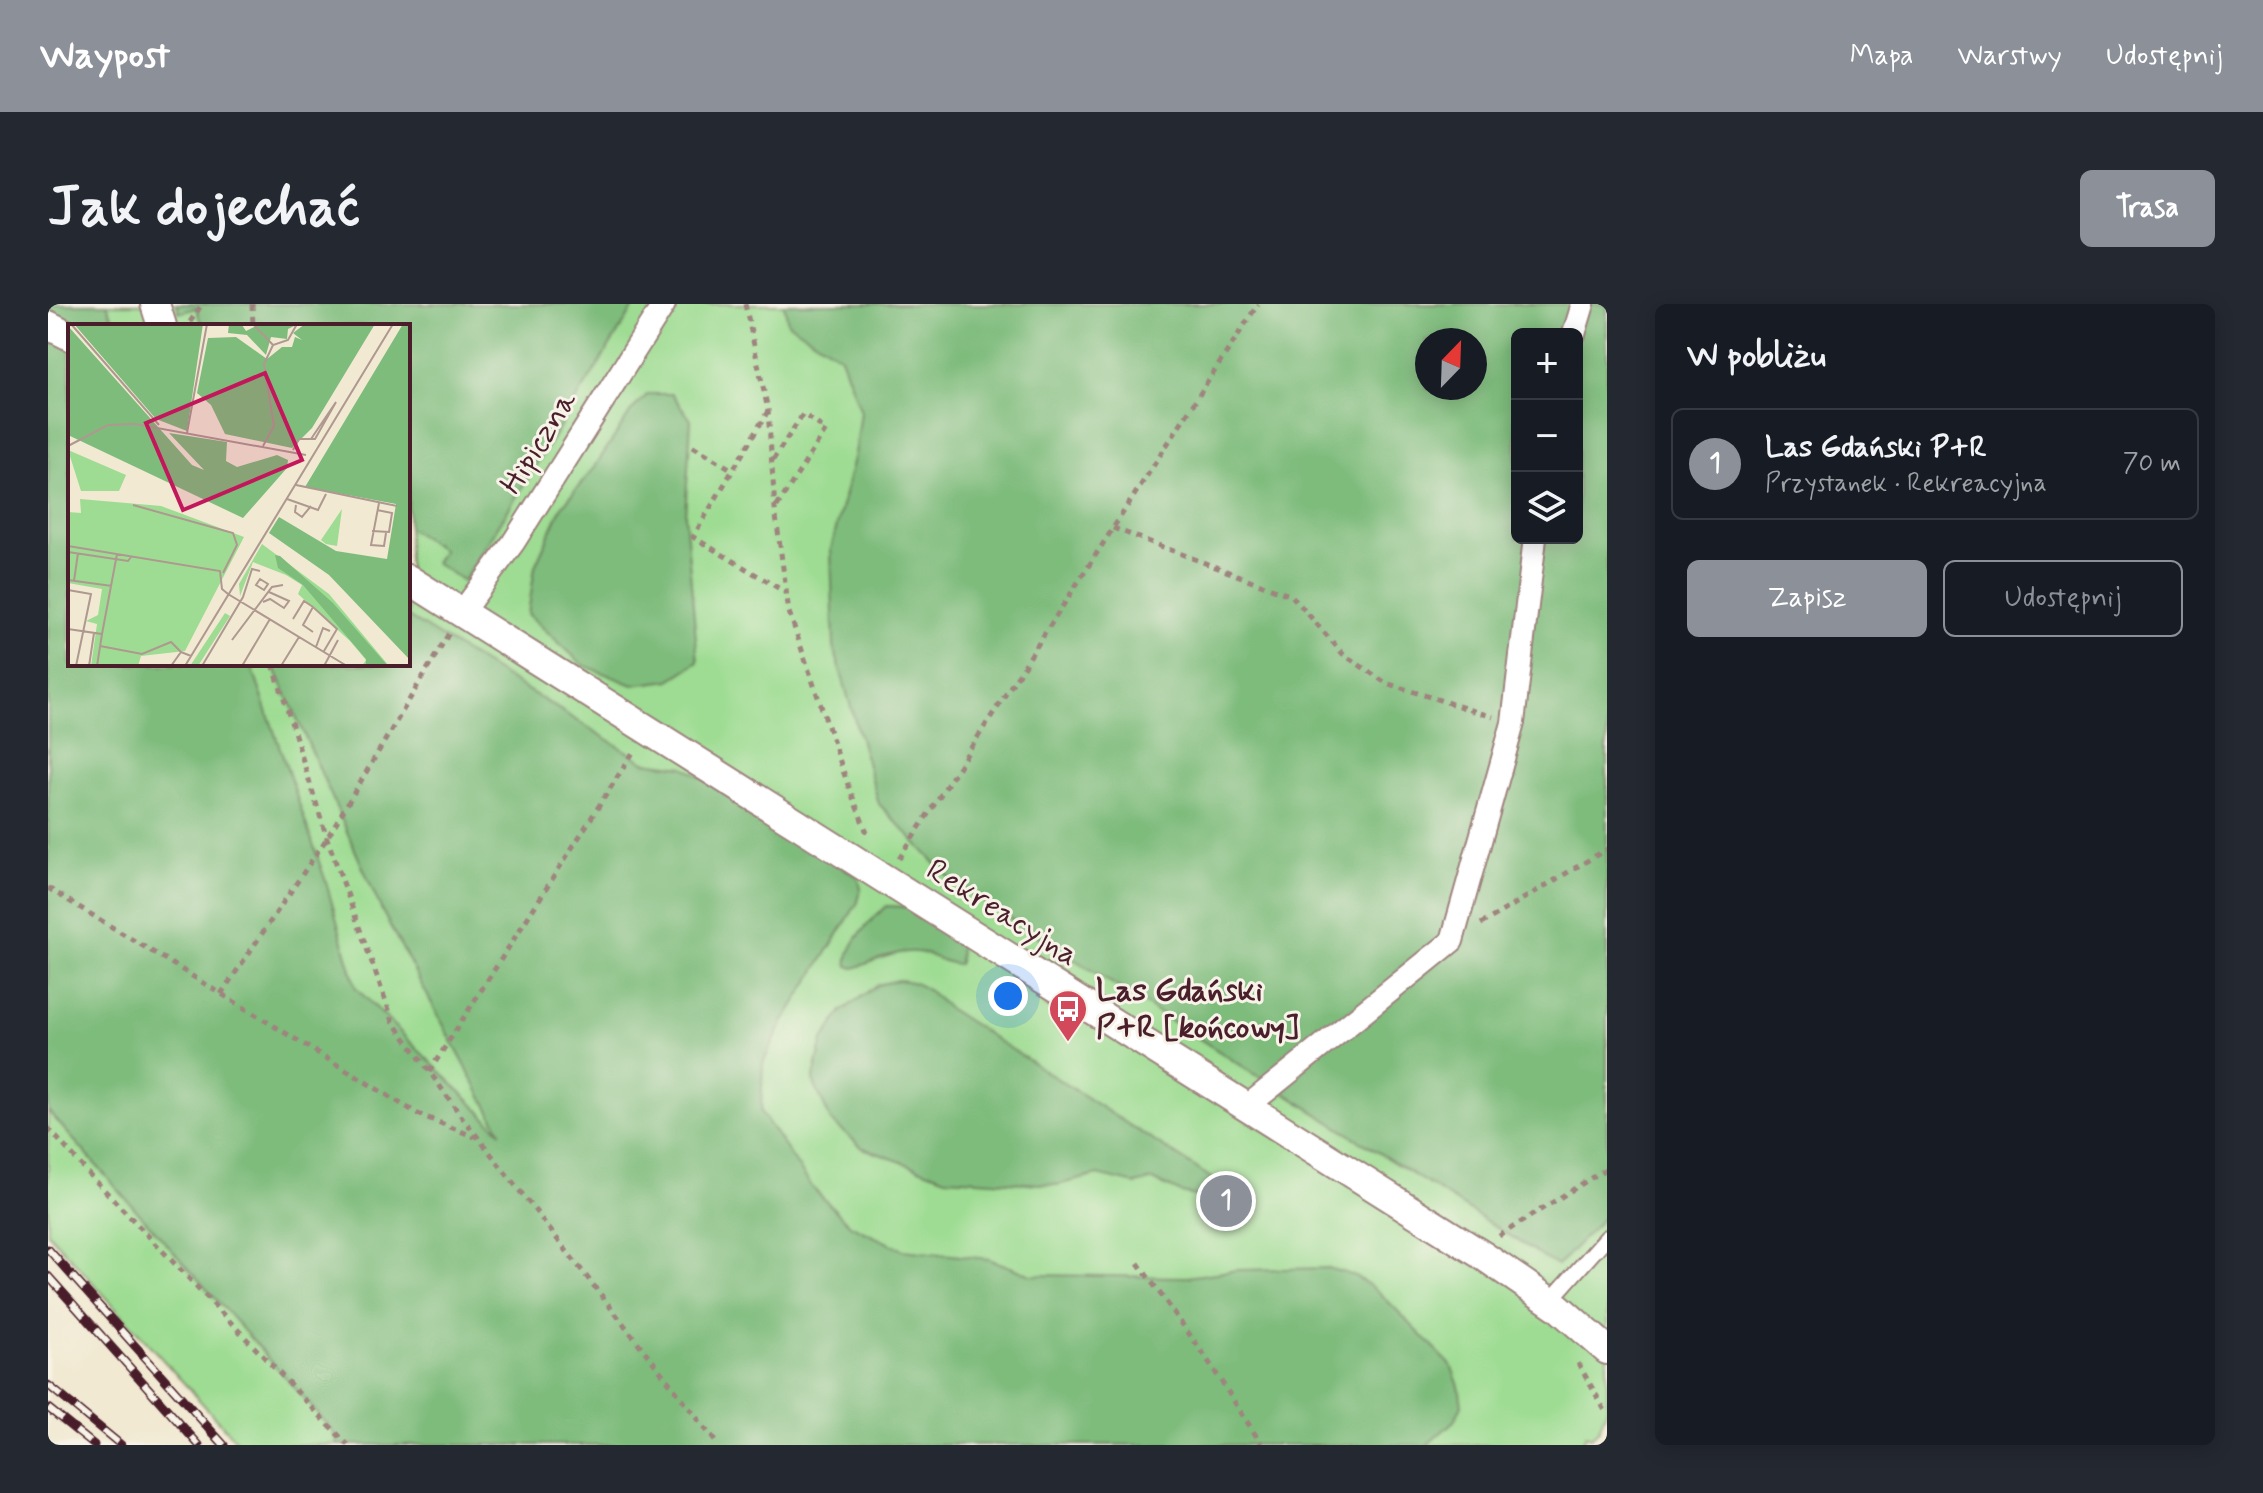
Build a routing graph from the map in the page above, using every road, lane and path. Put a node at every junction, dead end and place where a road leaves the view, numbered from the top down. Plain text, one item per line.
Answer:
1 (155, 304) edge
2 (202, 304) edge
3 (252, 304) edge
4 (664, 304) edge
5 (745, 304) edge
6 (1258, 304) edge
7 (1583, 304) edge
8 (161, 324) edge
9 (188, 324) edge
10 (253, 324) edge
11 (48, 325) edge
12 (1576, 328) edge
13 (68, 335) edge
14 (768, 410) junction
15 (693, 446) dead end
16 (773, 460) junction
17 (733, 470) junction
18 (775, 509) junction
19 (1113, 528) junction
20 (1534, 544) edge
21 (410, 580) edge
22 (785, 592) junction
23 (462, 612) junction
24 (274, 666) edge
25 (1513, 723) junction
26 (648, 730) junction
27 (327, 838) junction
28 (869, 839) dead end
29 (1607, 849) edge
30 (886, 880) junction
31 (48, 888) edge
32 (1452, 941) junction
33 (221, 994) junction
34 (429, 1072) junction
35 (1245, 1108) junction
36 (48, 1128) edge
37 (478, 1138) junction
38 (1607, 1168) edge
39 (1607, 1237) edge
40 (1491, 1241) dead end
41 (1138, 1263) dead end
42 (1554, 1304) junction
43 (1607, 1327) edge
44 (1607, 1350) edge
45 (348, 1445) edge
46 (718, 1445) edge
47 (1262, 1445) edge

1 - 8 street
2 - 9 path
3 - 10 path
4 - 23 street, Hipiczna
5 - 14 path
6 - 19 path
7 - 12 street
11 - 13 street
14 - 16 path
14 - 17 path
15 - 17 path
16 - 18 path
16 - 18 path
17 - 22 path
18 - 22 path
19 - 25 path
19 - 30 path
20 - 25 street
21 - 23 street, Rekreacyjna
22 - 28 path
23 - 26 street, Rekreacyjna
23 - 27 path
24 - 27 path
25 - 32 street
26 - 30 street, Rekreacyjna
26 - 34 path
27 - 33 path
27 - 34 path
29 - 32 path
30 - 35 street, Rekreacyjna
31 - 33 path
32 - 35 street
33 - 37 path
34 - 37 path
35 - 42 street, Rekreacyjna
36 - 45 path
37 - 46 path
38 - 40 path
39 - 42 lane
41 - 47 path
42 - 43 street, Rekreacyjna
42 - 44 street, Rekreacyjna

